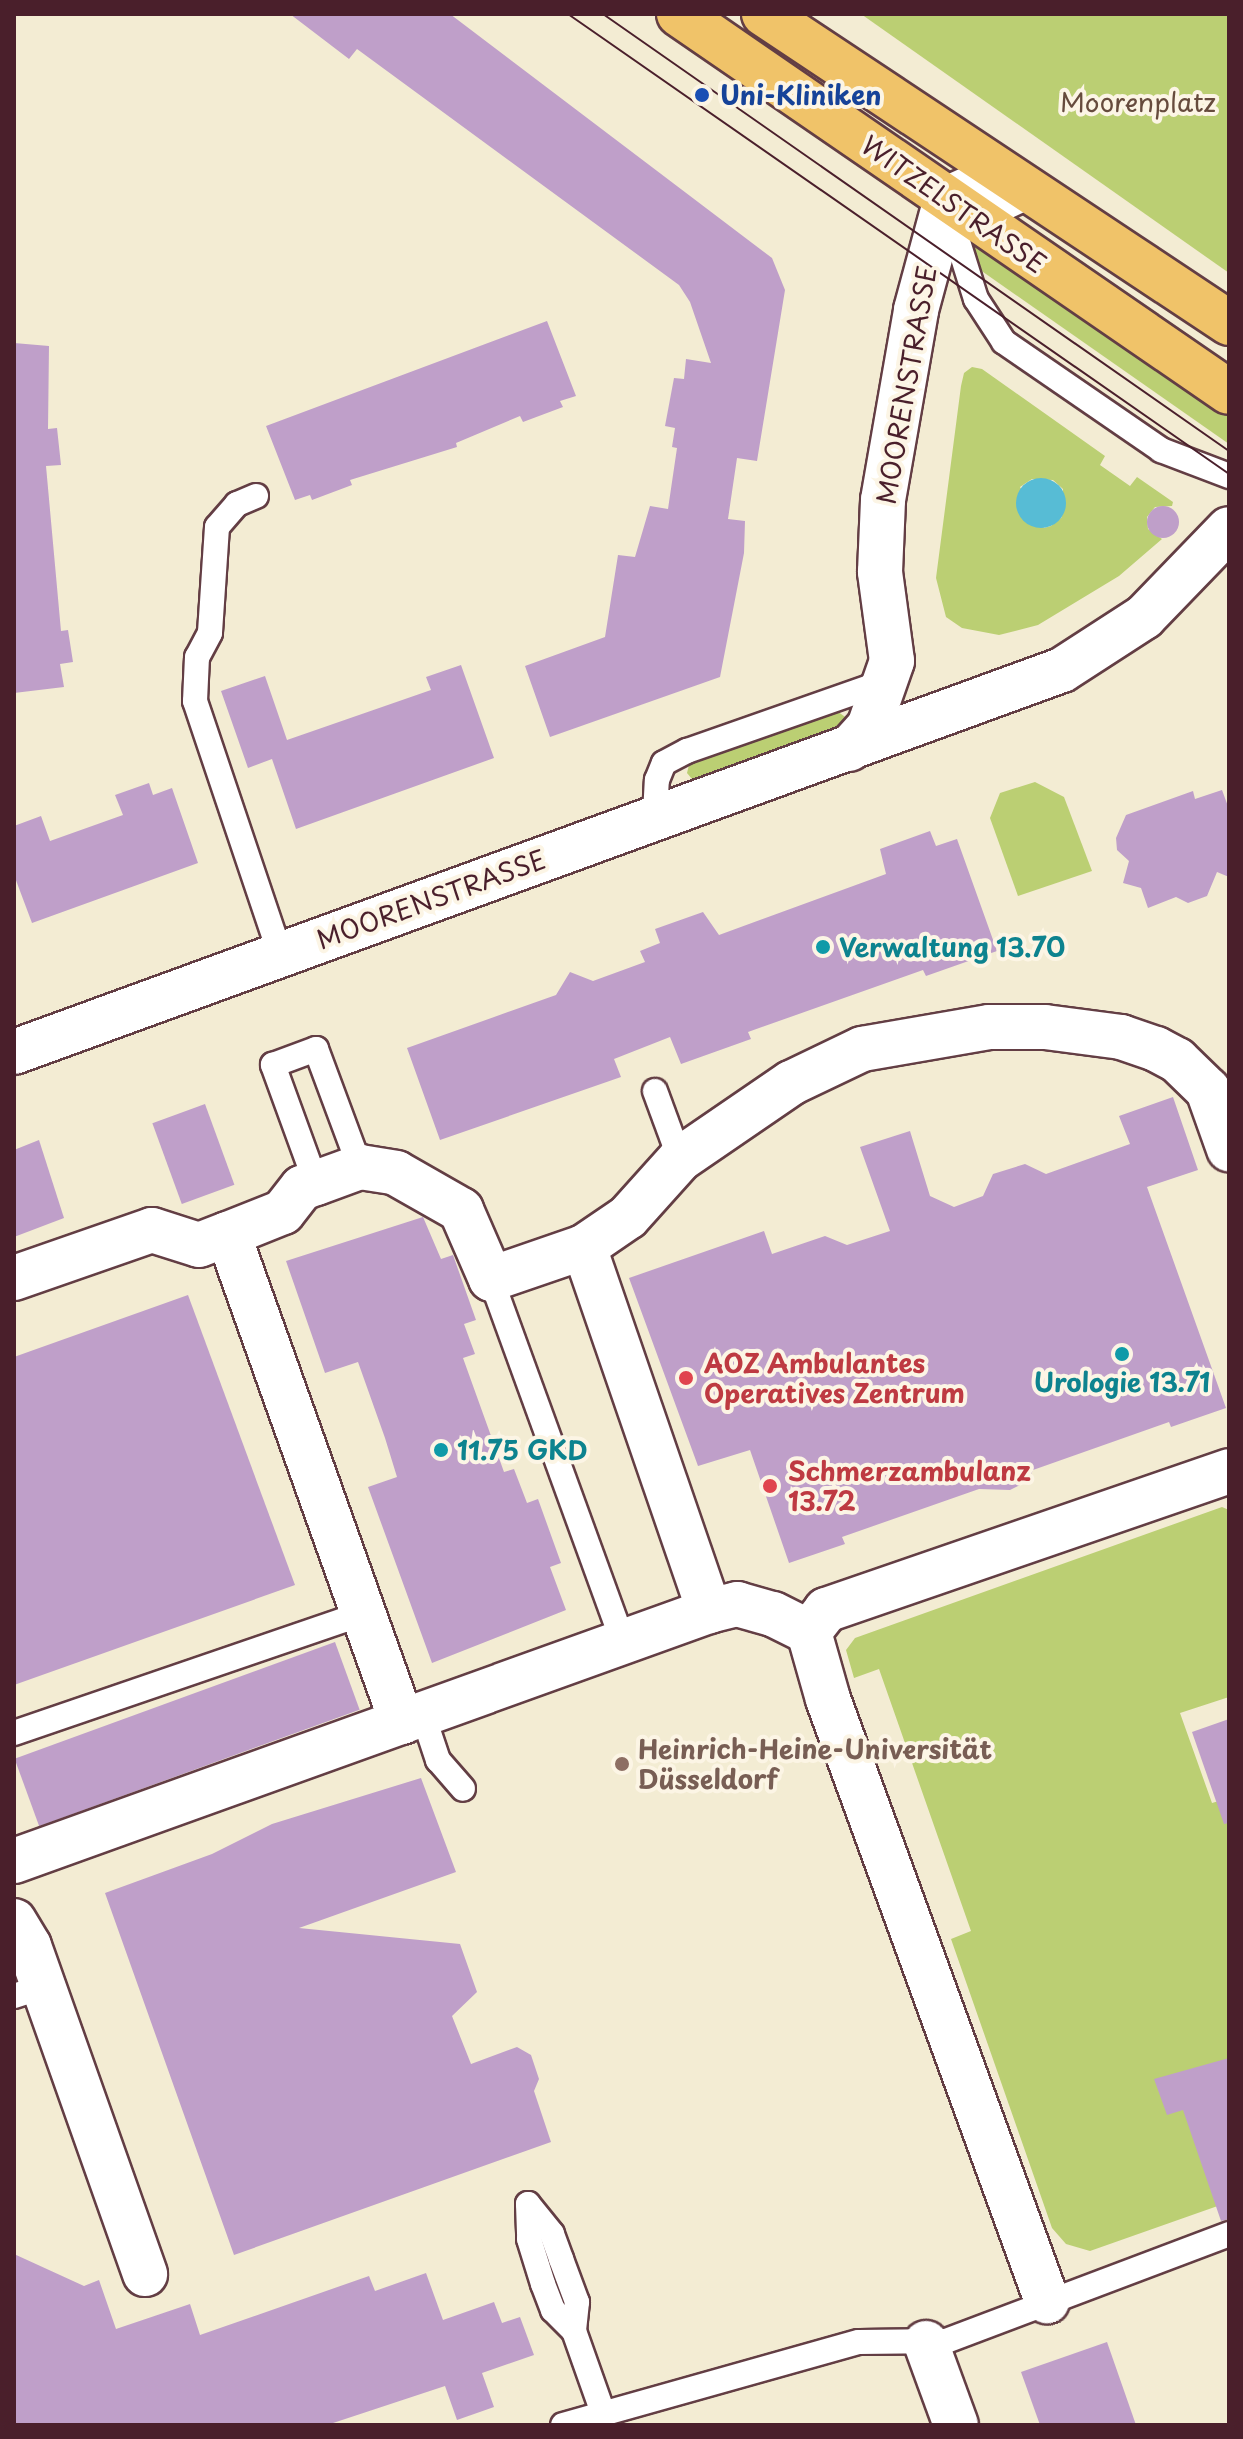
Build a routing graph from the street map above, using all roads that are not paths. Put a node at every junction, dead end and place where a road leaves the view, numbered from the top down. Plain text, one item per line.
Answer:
1 (679, 14) edge
2 (764, 14) edge
3 (1024, 188) junction
4 (946, 199) junction
5 (1229, 323) edge
6 (1229, 392) edge
7 (1229, 476) edge
8 (256, 496) dead end
9 (1229, 529) edge
10 (892, 661) junction
11 (965, 709) junction
12 (849, 749) junction
13 (655, 815) junction
14 (280, 953) junction
15 (14, 1052) edge
16 (1212, 1075) edge
17 (655, 1091) dead end
18 (1229, 1149) edge
19 (680, 1159) junction
20 (360, 1167) junction
21 (316, 1183) junction
22 (228, 1234) junction
23 (584, 1247) junction
24 (14, 1278) edge
25 (491, 1279) junction
26 (1229, 1471) edge
27 (709, 1611) junction
28 (365, 1613) junction
29 (809, 1632) junction
30 (623, 1641) junction
31 (412, 1717) junction
32 (14, 1733) edge
33 (463, 1789) dead end
34 (14, 1861) edge
35 (14, 1921) edge
36 (29, 1991) edge
37 (1229, 2234) edge
38 (145, 2274) dead end
39 (1047, 2301) junction
40 (574, 2331) dead end
41 (926, 2343) junction
42 (603, 2413) junction
43 (563, 2425) edge
44 (956, 2425) edge

1 - 4 main road, WITZELSTRASSE
2 - 3 main road, WITZELSTRASSE
3 - 4 street
3 - 5 main road, WITZELSTRASSE
4 - 6 main road, WITZELSTRASSE
4 - 7 lane
4 - 10 street, MOORENSTRASSE
8 - 14 lane
9 - 11 street, MOORENSTRASSE
10 - 11 street
10 - 12 street, MOORENSTRASSE
10 - 13 lane
11 - 12 street, MOORENSTRASSE
12 - 13 street, MOORENSTRASSE
13 - 14 street, MOORENSTRASSE
14 - 15 street, MOORENSTRASSE
16 - 18 street
16 - 19 street
17 - 19 lane
19 - 23 street
20 - 21 street
20 - 21 lane
20 - 25 street
21 - 22 street
22 - 24 street
22 - 28 street
23 - 25 street
23 - 27 street
25 - 30 lane
26 - 29 street
27 - 29 street
27 - 30 street
28 - 31 street
28 - 32 lane
29 - 39 street
30 - 31 street
31 - 33 lane
31 - 34 street
35 - 36 street
36 - 38 street
37 - 39 lane
39 - 41 lane
40 - 42 lane
41 - 42 lane
41 - 44 street
42 - 43 lane

